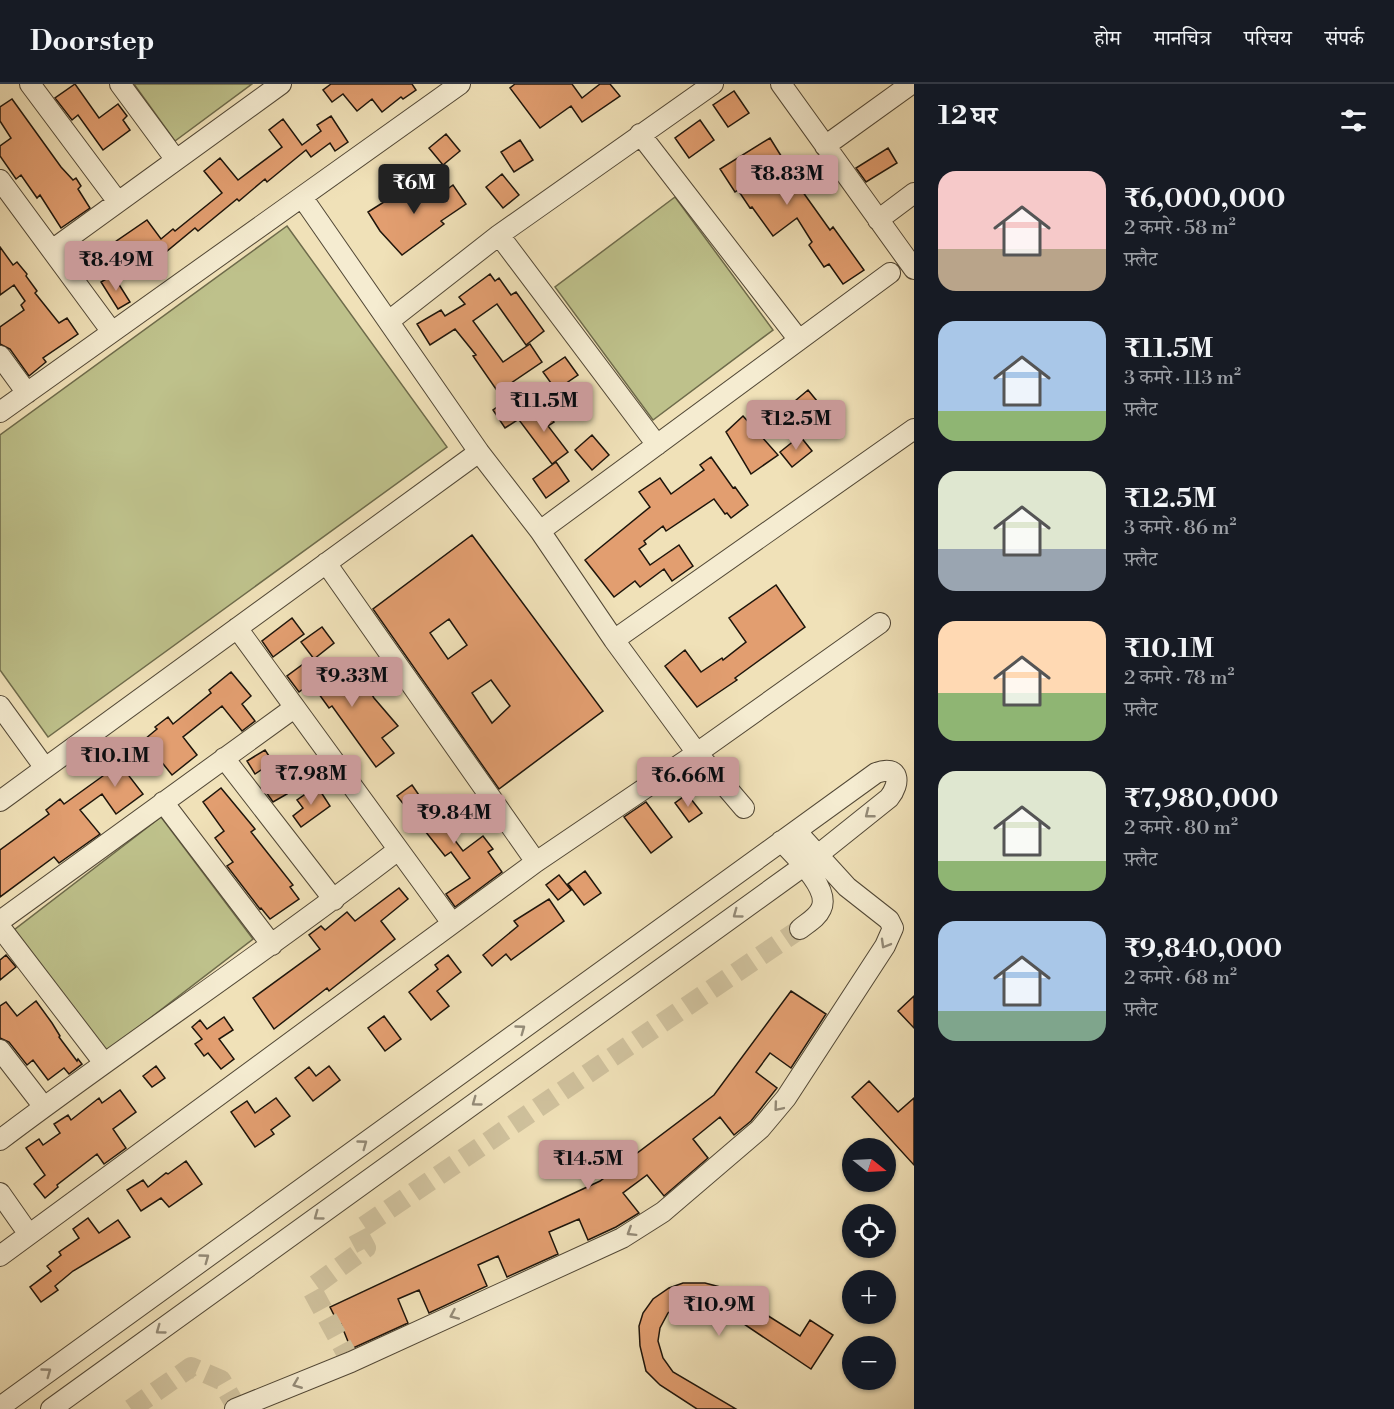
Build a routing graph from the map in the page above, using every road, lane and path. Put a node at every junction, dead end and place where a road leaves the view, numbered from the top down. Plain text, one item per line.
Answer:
1 (30, 84) edge
2 (120, 84) edge
3 (280, 84) edge
4 (460, 84) edge
5 (713, 84) edge
6 (781, 84) edge
7 (911, 84) edge
8 (640, 134) junction
9 (825, 146) junction
10 (176, 160) junction
11 (0, 180) edge
12 (914, 193) edge
13 (302, 197) junction
14 (118, 202) junction
15 (878, 220) junction
16 (499, 235) junction
17 (52, 250) junction
18 (914, 269) edge
19 (890, 273) dead end
20 (389, 321) junction
21 (111, 332) junction
22 (799, 340) junction
23 (0, 357) edge
24 (27, 393) junction
25 (0, 412) edge
26 (914, 429) edge
27 (657, 445) junction
28 (479, 452) junction
29 (540, 531) junction
30 (327, 563) junction
31 (880, 623) dead end
32 (237, 628) junction
33 (615, 640) junction
34 (0, 706) edge
35 (294, 708) junction
36 (697, 753) junction
37 (224, 758) junction
38 (45, 768) junction
39 (0, 801) edge
40 (163, 802) junction
41 (744, 808) dead end
42 (789, 836) junction
43 (398, 850) junction
44 (811, 860) junction
45 (536, 862) junction
46 (334, 900) junction
47 (0, 921) edge
48 (452, 923) junction
49 (0, 927) edge
50 (800, 929) tunnel mouth
51 (272, 945) junction
52 (0, 1050) edge
53 (104, 1063) junction
54 (44, 1107) junction
55 (0, 1140) edge
56 (0, 1193) edge
57 (28, 1233) junction
58 (0, 1256) edge
59 (0, 1407) edge
60 (236, 1408) edge
61 (51, 1409) edge

1 - 14 street
2 - 10 street
3 - 10 street
4 - 13 street
5 - 8 street
6 - 9 street
7 - 9 street
8 - 16 street
8 - 22 street
9 - 15 street
10 - 14 street
11 - 17 street
12 - 15 street
13 - 20 street
13 - 21 street
14 - 17 street
15 - 18 street
16 - 20 street
16 - 27 street
17 - 21 street
19 - 22 street
20 - 28 street
21 - 24 street
22 - 27 street
23 - 24 street
24 - 25 street
26 - 33 street
27 - 29 street
28 - 29 street
28 - 30 street
29 - 33 street
30 - 32 street
30 - 45 street
31 - 36 street
32 - 35 street
32 - 38 street
33 - 36 street
34 - 38 street
35 - 37 street
35 - 43 street
36 - 41 street
36 - 45 street
37 - 40 street
37 - 46 street
38 - 39 street
40 - 47 street
40 - 51 street
42 - 44 street
42 -> 44 street
59 -> 42 street
43 - 46 street
43 - 48 street
44 - 50 street
44 -> 60 street
44 -> 61 street
45 - 48 street
46 - 51 street
48 - 57 street
49 - 53 street
51 - 53 street
52 - 54 street
53 - 54 street
54 - 55 street
56 - 57 street
57 - 58 street

